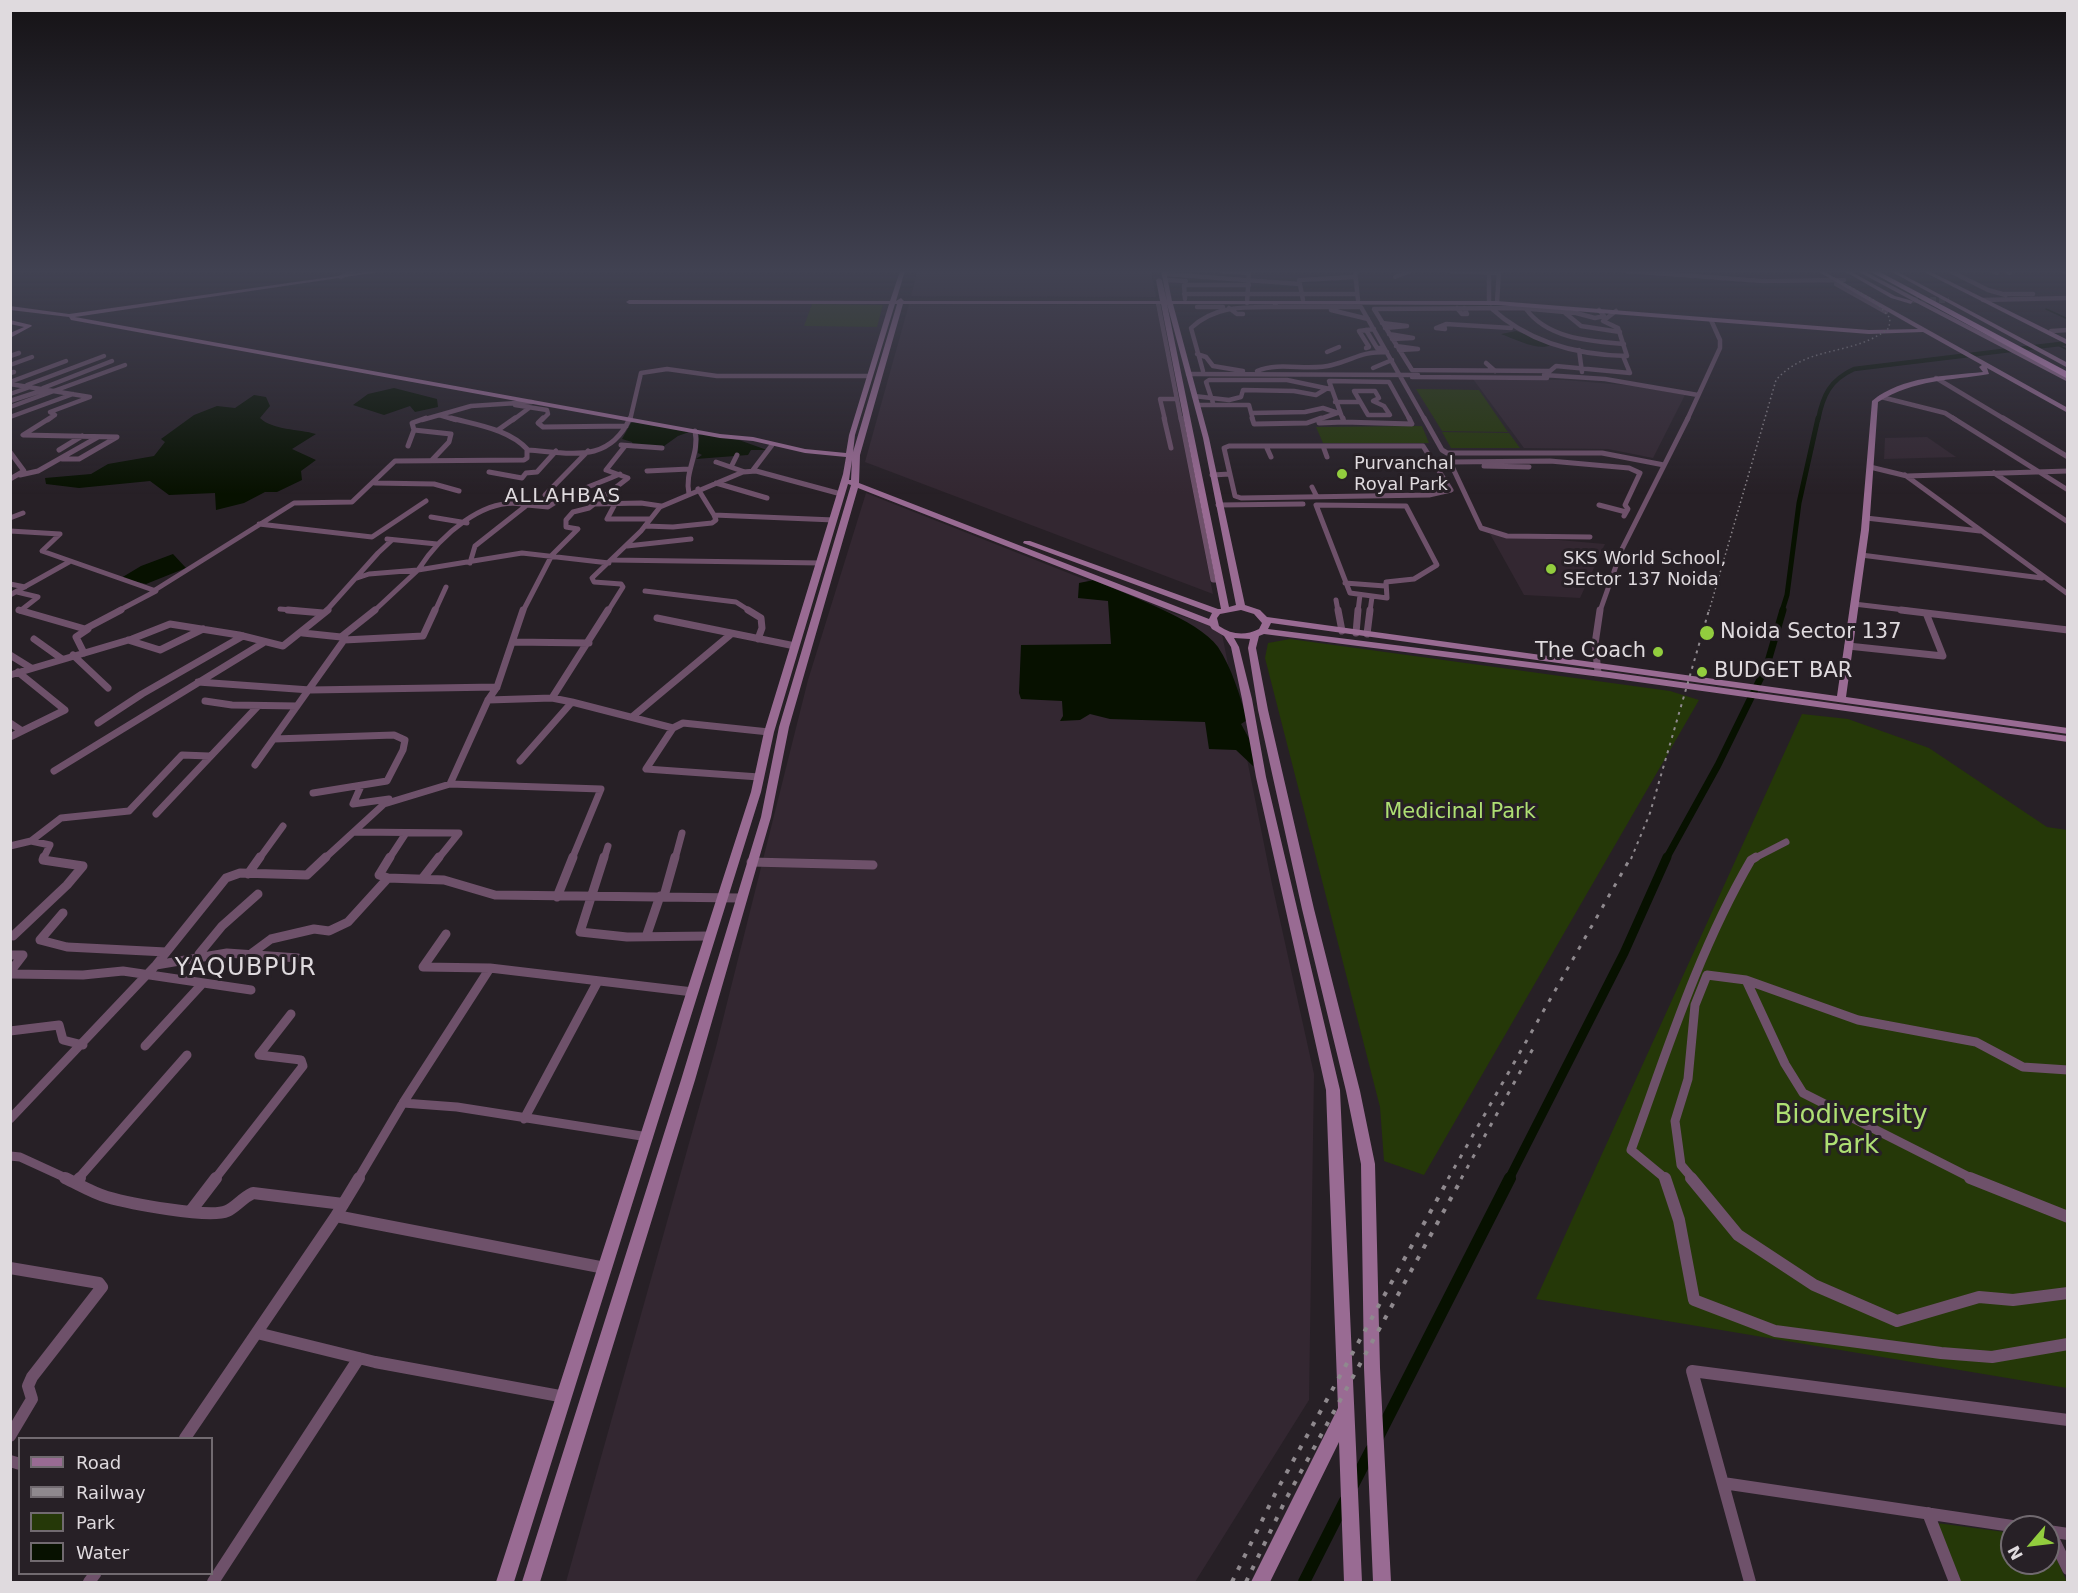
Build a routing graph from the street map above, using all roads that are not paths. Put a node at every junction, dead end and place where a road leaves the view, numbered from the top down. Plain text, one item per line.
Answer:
1 (221, 345) edge
2 (881, 345) edge
3 (885, 345) edge
4 (1170, 345) edge
5 (1172, 345) edge
6 (1179, 345) edge
7 (1195, 345) edge
8 (1368, 345) edge
9 (1375, 345) edge
10 (1383, 345) edge
11 (1395, 345) edge
12 (1560, 345) edge
13 (1624, 345) edge
14 (1721, 345) edge
15 (1952, 345) edge
16 (1961, 345) edge
17 (2016, 345) edge
18 (2016, 345) edge
19 (1339, 347) dead end
20 (1366, 348) dead end
21 (1386, 350) junction
22 (1579, 350) junction
23 (1345, 351) dead end
24 (1327, 352) dead end
25 (19, 353) dead end
26 (1197, 354) junction
27 (1334, 354) dead end
28 (10, 356) edge
29 (104, 356) dead end
30 (1623, 356) junction
31 (32, 357) dead end
32 (1392, 360) junction
33 (66, 361) dead end
34 (112, 361) dead end
35 (2047, 362) junction
36 (1486, 363) dead end
37 (10, 365) edge
38 (125, 365) dead end
39 (1990, 365) junction
40 (1495, 367) junction
41 (1373, 368) dead end
42 (1581, 368) junction
43 (2067, 368) edge
44 (1203, 371) junction
45 (1243, 371) junction
46 (1257, 371) junction
47 (1430, 373) junction
48 (1188, 374) junction
49 (1399, 374) junction
50 (1633, 374) dead end
51 (870, 375) junction
52 (1582, 377) junction
53 (1936, 378) junction
54 (2067, 378) edge
55 (1328, 379) junction
56 (1611, 379) junction
57 (12, 384) edge
58 (24, 386) junction
59 (31, 387) junction
60 (43, 389) junction
61 (1328, 389) junction
62 (58, 391) junction
63 (2032, 391) junction
64 (2044, 391) junction
65 (10, 394) edge
66 (75, 394) junction
67 (1194, 396) junction
68 (1698, 396) junction
69 (1210, 397) junction
70 (1881, 397) junction
71 (1178, 399) junction
72 (10, 401) edge
73 (512, 402) junction
74 (1335, 402) junction
75 (1360, 402) junction
76 (538, 403) junction
77 (1213, 404) junction
78 (1402, 404) junction
79 (1415, 404) junction
80 (1197, 405) junction
81 (2067, 405) edge
82 (1384, 406) junction
83 (10, 407) edge
84 (529, 408) junction
85 (2067, 411) edge
86 (1252, 413) junction
87 (1339, 413) junction
88 (439, 415) junction
89 (10, 417) edge
90 (630, 419) junction
91 (1185, 420) junction
92 (1201, 420) junction
93 (1344, 422) junction
94 (1306, 423) junction
95 (626, 426) junction
96 (414, 430) junction
97 (498, 430) junction
98 (695, 431) junction
99 (84, 436) junction
100 (99, 436) junction
101 (611, 444) junction
102 (772, 445) junction
103 (408, 446) dead end
104 (625, 446) junction
105 (1266, 446) junction
106 (1323, 446) junction
107 (662, 448) dead end
108 (1171, 448) dead end
109 (59, 450) dead end
110 (527, 450) junction
111 (556, 451) junction
112 (588, 451) junction
113 (10, 452) edge
114 (1561, 453) junction
115 (1581, 453) junction
116 (737, 455) dead end
117 (848, 455) junction
118 (2067, 456) edge
119 (1271, 457) dead end
120 (1327, 457) dead end
121 (62, 459) junction
122 (432, 460) junction
123 (716, 462) dead end
124 (1567, 462) junction
125 (1664, 465) junction
126 (1585, 466) junction
127 (731, 467) junction
128 (1870, 467) junction
129 (689, 470) junction
130 (753, 470) junction
131 (647, 471) dead end
132 (745, 471) junction
133 (2067, 471) edge
134 (489, 472) dead end
135 (1229, 472) junction
136 (1994, 472) junction
137 (2038, 472) junction
138 (1212, 473) junction
139 (620, 474) junction
140 (20, 475) junction
141 (1905, 475) junction
142 (10, 479) edge
143 (851, 479) junction
144 (375, 483) junction
145 (715, 483) junction
146 (1312, 487) dead end
147 (698, 489) junction
148 (2067, 490) edge
149 (459, 491) dead end
150 (689, 494) junction
151 (842, 494) junction
152 (545, 495) dead end
153 (1317, 497) junction
154 (767, 498) dead end
155 (426, 501) dead end
156 (595, 504) junction
157 (615, 504) junction
158 (1218, 504) junction
159 (1303, 504) dead end
160 (527, 505) junction
161 (1599, 505) dead end
162 (662, 506) junction
163 (1626, 512) junction
164 (23, 513) dead end
165 (1639, 513) junction
166 (714, 515) junction
167 (431, 517) dead end
168 (10, 518) edge
169 (1866, 518) junction
170 (650, 519) junction
171 (834, 520) junction
172 (2067, 522) edge
173 (467, 523) junction
174 (260, 524) junction
175 (645, 526) junction
176 (10, 531) edge
177 (1983, 531) junction
178 (375, 537) junction
179 (1590, 537) dead end
180 (691, 539) dead end
181 (392, 540) junction
182 (436, 544) junction
183 (627, 546) junction
184 (552, 555) junction
185 (1861, 555) junction
186 (69, 562) junction
187 (610, 562) junction
188 (470, 563) junction
189 (821, 563) junction
190 (418, 570) junction
191 (357, 578) junction
192 (2043, 578) junction
193 (1345, 583) junction
194 (10, 584) edge
195 (1385, 586) junction
196 (25, 587) junction
197 (446, 587) dead end
198 (155, 590) junction
199 (645, 591) dead end
200 (14, 594) edge
201 (2067, 594) edge
202 (1360, 596) junction
203 (1372, 597) junction
204 (1336, 600) dead end
205 (1854, 604) junction
206 (1241, 607) junction
207 (280, 609) dead end
208 (1221, 610) junction
209 (323, 612) junction
210 (1926, 613) junction
211 (657, 618) dead end
212 (1266, 620) junction
213 (1214, 624) junction
214 (91, 627) junction
215 (202, 629) junction
216 (2067, 630) edge
217 (1342, 631) junction
218 (303, 633) junction
219 (1259, 633) junction
220 (1356, 633) junction
221 (1227, 634) junction
222 (1367, 634) junction
223 (730, 635) junction
224 (243, 636) junction
225 (343, 638) junction
226 (34, 639) dead end
227 (758, 639) junction
228 (128, 640) junction
229 (513, 642) junction
230 (263, 643) junction
231 (589, 643) junction
232 (795, 646) junction
233 (1848, 646) junction
234 (84, 653) junction
235 (10, 655) edge
236 (73, 656) junction
237 (62, 659) junction
238 (1596, 666) junction
239 (31, 668) junction
240 (1586, 668) junction
241 (14, 674) edge
242 (198, 682) junction
243 (497, 687) junction
244 (108, 688) dead end
245 (308, 692) junction
246 (1788, 696) junction
247 (552, 698) junction
248 (1841, 699) junction
249 (488, 700) junction
250 (205, 701) dead end
251 (572, 702) junction
252 (258, 706) junction
253 (297, 706) junction
254 (632, 717) junction
255 (10, 723) edge
256 (98, 723) dead end
257 (784, 727) junction
258 (673, 728) junction
259 (770, 729) junction
260 (22, 731) junction
261 (2067, 731) edge
262 (10, 737) edge
263 (274, 739) junction
264 (2067, 739) edge
265 (209, 756) junction
266 (520, 761) dead end
267 (255, 765) dead end
268 (54, 771) dead end
269 (759, 777) junction
270 (450, 783) junction
271 (362, 786) junction
272 (313, 793) dead end
273 (397, 798) junction
274 (156, 814) dead end
275 (284, 826) dead end
276 (354, 832) junction
277 (406, 833) junction
278 (682, 833) dead end
279 (31, 841) junction
280 (1786, 842) dead end
281 (10, 846) edge
282 (608, 846) dead end
283 (751, 862) junction
284 (873, 865) dead end
285 (248, 874) junction
286 (388, 878) junction
287 (422, 879) junction
288 (258, 894) dead end
289 (662, 896) junction
290 (557, 897) junction
291 (591, 897) junction
292 (722, 897) junction
293 (740, 898) junction
294 (63, 913) dead end
295 (446, 934) dead end
296 (13, 936) dead end
297 (710, 936) junction
298 (646, 937) junction
299 (166, 952) junction
300 (252, 952) junction
301 (199, 954) junction
302 (10, 955) edge
303 (298, 958) dead end
304 (156, 965) junction
305 (490, 968) junction
306 (10, 973) edge
307 (148, 974) junction
308 (1746, 980) junction
309 (598, 981) junction
310 (202, 984) junction
311 (251, 990) dead end
312 (693, 992) junction
313 (291, 1014) dead end
314 (10, 1031) edge
315 (83, 1045) junction
316 (145, 1046) dead end
317 (187, 1055) dead end
318 (2067, 1070) edge
319 (403, 1103) junction
320 (10, 1119) edge
321 (524, 1119) junction
322 (648, 1137) junction
323 (10, 1156) edge
324 (76, 1182) junction
325 (343, 1204) junction
326 (190, 1212) junction
327 (336, 1216) junction
328 (2067, 1217) edge
329 (10, 1268) edge
330 (606, 1268) junction
331 (2067, 1293) edge
332 (256, 1333) junction
333 (2067, 1344) edge
334 (359, 1358) junction
335 (564, 1397) junction
336 (1346, 1417) junction
337 (2067, 1420) edge
338 (10, 1436) edge
339 (186, 1437) edge
340 (1723, 1483) junction
341 (1928, 1514) junction
342 (2000, 1524) edge
343 (2060, 1555) edge
344 (2067, 1569) edge
345 (213, 1582) edge
346 (505, 1582) edge
347 (531, 1582) edge
348 (1260, 1582) edge
349 (1353, 1582) edge
350 (1382, 1582) edge
351 (1750, 1582) edge
352 (1955, 1582) edge

1 - 76 street
2 - 51 street
3 - 143 street
4 - 71 street
5 - 91 street
6 - 48 street
7 - 26 street
8 - 20 street
9 - 21 street
10 - 21 street
11 - 47 street
12 - 22 street
13 - 30 street
14 - 68 street
15 - 39 street
16 - 39 street
17 - 35 highway
18 - 35 street
19 - 24 street
21 - 32 street
21 - 46 street
22 - 30 street
22 - 42 street
23 - 27 street
25 - 28 street
26 - 44 street
26 - 45 street
29 - 58 street
30 - 42 street
31 - 37 street
32 - 41 street
32 - 49 street
33 - 57 street
34 - 60 street
35 - 43 highway
35 - 54 highway
36 - 40 street
38 - 62 street
39 - 53 street
39 - 63 street
39 - 64 street
40 - 42 street
40 - 47 street
42 - 52 street
44 - 45 street
44 - 48 street
45 - 46 street
46 - 49 street
47 - 49 street
47 - 52 street
48 - 49 street
48 - 55 street
48 - 67 street
49 - 52 street
49 - 55 street
49 - 79 street
50 - 56 street
51 - 90 street
51 - 117 street
52 - 56 street
52 - 68 street
53 - 70 street
53 - 118 street
55 - 61 street
55 - 78 street
56 - 68 street
57 - 58 street
58 - 59 street
59 - 60 street
59 - 65 street
60 - 62 street
60 - 72 street
61 - 69 street
61 - 69 street
61 - 74 street
62 - 66 street
62 - 83 street
63 - 64 street
63 - 85 street
64 - 81 street
66 - 89 street
66 - 99 street
67 - 69 street
67 - 80 street
68 - 125 street
69 - 77 street
70 - 128 street
70 - 137 street
71 - 91 street
71 - 108 street
73 - 76 street
73 - 84 street
73 - 88 street
74 - 75 street
74 - 87 street
75 - 82 street
75 - 82 street
76 - 90 street
77 - 80 street
77 - 86 street
78 - 79 street
78 - 82 street
78 - 93 street
79 - 114 street
80 - 92 street
84 - 95 street
84 - 97 street
86 - 87 street
86 - 94 street
87 - 93 street
87 - 94 street
88 - 96 street
88 - 97 street
90 - 95 street
90 - 98 street
91 - 92 street
91 - 208 street
92 - 138 street
93 - 94 street
95 - 101 street
96 - 103 street
96 - 122 street
97 - 110 street
98 - 102 street
98 - 129 street
99 - 100 street
99 - 109 street
100 - 121 street
100 - 121 street
101 - 104 street
101 - 112 street
102 - 117 street
102 - 130 street
104 - 107 street
104 - 139 street
105 - 106 street
105 - 119 street
105 - 135 street
106 - 120 street
106 - 153 street
110 - 111 street
110 - 122 street
111 - 112 street
111 - 134 street
112 - 152 street
113 - 140 street
114 - 115 street
114 - 124 street
115 - 125 street
115 - 126 street
116 - 127 street
117 - 143 street
121 - 140 street
122 - 144 street
123 - 127 street
124 - 126 street
124 - 179 street
125 - 165 street
126 - 163 street
127 - 132 street
128 - 141 street
128 - 169 street
129 - 131 street
129 - 150 street
130 - 132 street
130 - 151 street
132 - 145 street
133 - 137 street
135 - 138 street
135 - 153 street
136 - 137 street
136 - 141 street
136 - 172 street
137 - 148 street
138 - 158 street
139 - 156 street
139 - 160 street
140 - 142 street
141 - 177 street
143 - 151 street
143 - 208 street
143 - 213 street
143 - 257 street
144 - 149 street
144 - 174 street
145 - 147 street
145 - 154 street
146 - 153 street
147 - 150 street
147 - 166 street
150 - 162 street
151 - 171 street
155 - 178 street
156 - 157 street
156 - 184 street
157 - 162 street
157 - 170 street
158 - 159 street
158 - 206 street
160 - 173 street
160 - 188 street
161 - 163 street
162 - 170 street
163 - 165 street
164 - 168 street
165 - 238 street
166 - 171 street
166 - 175 street
167 - 173 street
169 - 177 street
169 - 185 street
170 - 175 street
171 - 189 street
173 - 182 street
174 - 178 street
174 - 198 street
175 - 183 street
176 - 186 street
177 - 192 street
178 - 181 street
180 - 183 street
181 - 182 street
181 - 191 street
182 - 190 street
183 - 187 street
184 - 187 street
184 - 188 street
184 - 229 street
185 - 192 street
185 - 205 street
186 - 196 street
186 - 198 street
187 - 189 street
187 - 231 street
188 - 190 street
189 - 232 street
190 - 191 street
190 - 225 street
191 - 209 street
192 - 201 street
193 - 195 street
193 - 195 street
193 - 202 street
194 - 196 street
195 - 203 street
196 - 200 street
197 - 225 street
198 - 214 street
199 - 227 street
200 - 214 street
202 - 203 street
202 - 220 street
203 - 222 street
204 - 217 street
205 - 210 street
205 - 233 street
206 - 208 street
206 - 212 street
207 - 209 street
208 - 213 street
209 - 218 street
210 - 216 street
210 - 233 street
211 - 223 street
212 - 217 street
212 - 219 street
213 - 221 street
214 - 234 street
215 - 224 street
215 - 228 street
215 - 228 street
217 - 220 street
218 - 225 street
218 - 230 street
219 - 221 street
219 - 240 street
219 - 350 street
220 - 222 street
221 - 336 street
222 - 240 street
223 - 227 street
223 - 254 street
224 - 230 street
224 - 256 street
225 - 245 street
226 - 237 street
227 - 232 street
228 - 234 street
229 - 231 street
229 - 243 street
230 - 242 street
231 - 247 street
232 - 259 street
233 - 248 street
234 - 236 street
235 - 239 street
236 - 237 street
236 - 244 street
237 - 239 street
238 - 240 street
238 - 240 street
238 - 246 street
239 - 241 street
241 - 260 street
242 - 245 street
242 - 268 street
243 - 245 street
243 - 249 street
245 - 253 street
246 - 248 street
246 - 264 street
247 - 249 street
247 - 251 street
248 - 261 street
249 - 270 street
250 - 252 street
251 - 254 street
251 - 266 street
252 - 253 street
252 - 265 street
253 - 263 street
254 - 258 street
255 - 260 street
257 - 259 street
257 - 283 street
258 - 259 street
258 - 269 street
259 - 269 street
260 - 262 street
263 - 267 street
263 - 271 street
265 - 274 street
265 - 279 street
269 - 292 street
270 - 273 street
270 - 290 street
271 - 272 street
271 - 273 street
273 - 276 street
275 - 285 street
276 - 277 street
276 - 285 street
277 - 286 street
277 - 287 street
278 - 289 street
279 - 281 street
279 - 296 street
280 - 333 street
282 - 291 street
283 - 284 street
283 - 293 street
285 - 299 street
286 - 287 street
286 - 300 street
287 - 290 street
288 - 301 street
289 - 291 street
289 - 292 street
289 - 298 street
290 - 291 street
291 - 298 street
292 - 293 street
292 - 297 street
293 - 347 street
294 - 299 street
295 - 305 street
297 - 298 street
297 - 312 street
299 - 304 street
300 - 301 street
300 - 303 street
301 - 304 street
302 - 306 street
304 - 307 street
305 - 309 street
305 - 319 street
306 - 307 street
307 - 310 street
307 - 315 street
308 - 318 street
308 - 328 street
308 - 331 street
309 - 312 street
309 - 321 street
310 - 311 street
310 - 316 street
312 - 322 street
313 - 326 street
314 - 315 street
315 - 320 street
317 - 324 street
319 - 321 street
319 - 325 street
321 - 322 street
322 - 330 street
323 - 324 street
324 - 326 street
325 - 326 street
325 - 327 street
327 - 330 street
327 - 332 street
329 - 338 street
330 - 335 street
332 - 334 street
332 - 339 street
334 - 335 street
334 - 345 street
335 - 346 street
336 - 348 street
336 - 349 street
337 - 340 street
340 - 341 street
340 - 351 street
341 - 342 street
341 - 352 street
343 - 344 street

